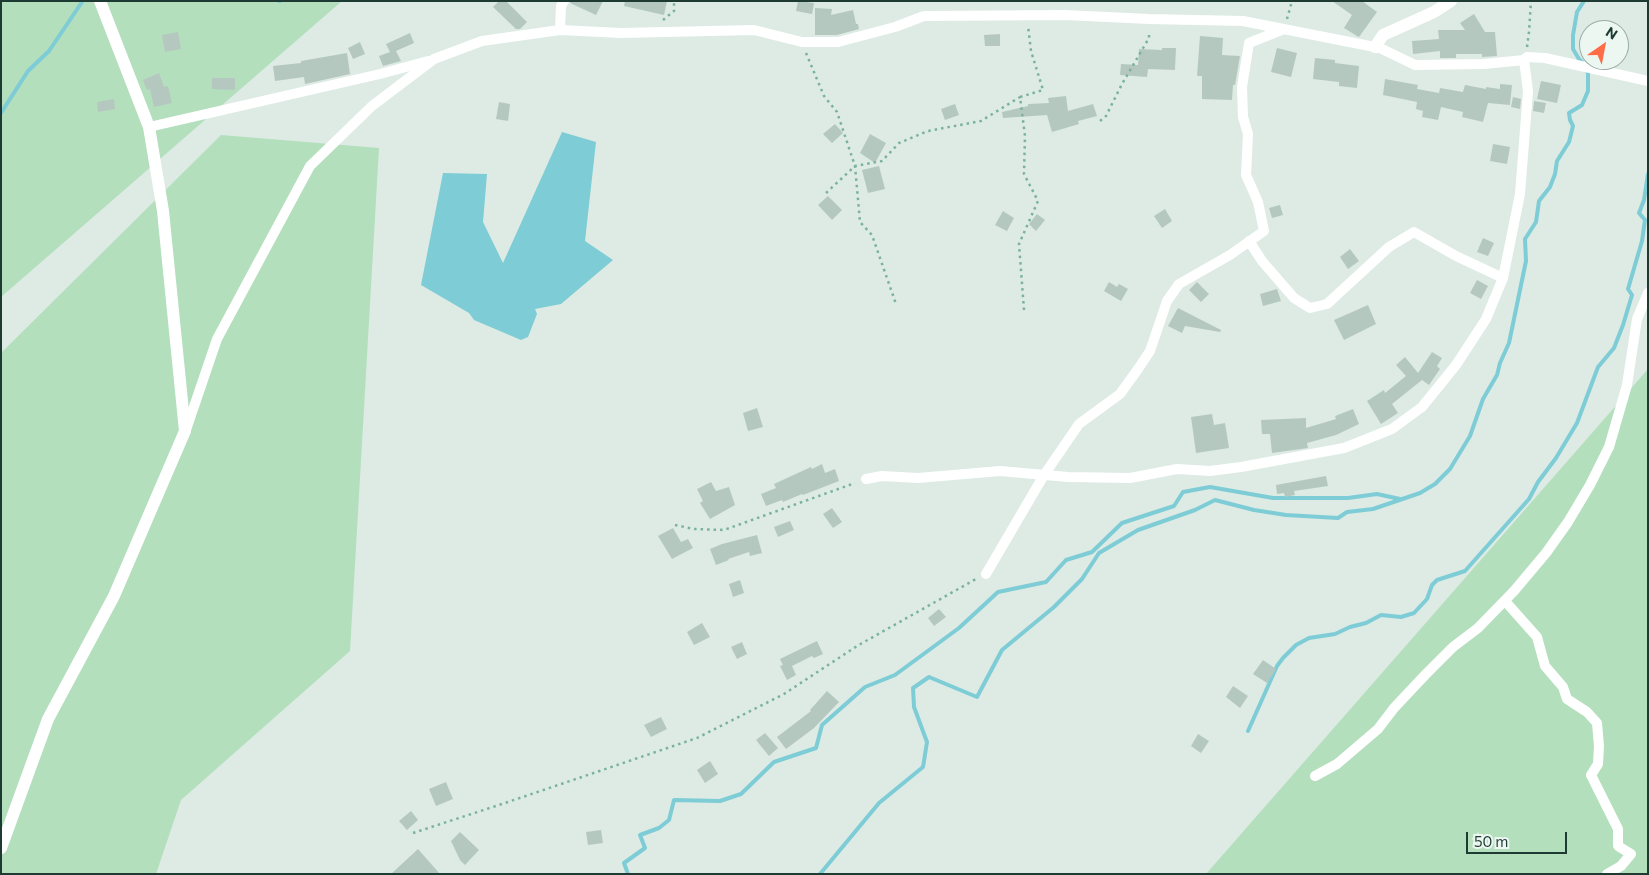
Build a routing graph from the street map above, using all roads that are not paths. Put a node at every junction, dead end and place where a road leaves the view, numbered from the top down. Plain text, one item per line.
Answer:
1 (100, 1) edge
2 (564, 1) edge
3 (1451, 1) edge
4 (1284, 29) junction
5 (560, 30) junction
6 (1375, 47) junction
7 (434, 59) junction
8 (1524, 60) junction
9 (1648, 81) edge
10 (149, 128) junction
11 (1249, 241) junction
12 (1503, 278) junction
13 (1648, 293) edge
14 (185, 431) junction
15 (1044, 475) junction
16 (866, 479) road end
17 (986, 574) road end
18 (1504, 600) junction
19 (1315, 776) dead end
20 (1, 848) edge
21 (1621, 870) edge
22 (1607, 874) edge

1 - 10 street
2 - 5 street
3 - 6 street
4 - 5 street
4 - 6 street
4 - 11 street
5 - 7 street
6 - 8 street
7 - 10 street
7 - 14 street
8 - 9 street
8 - 12 street
10 - 14 street
11 - 12 street
11 - 15 street
12 - 15 street
13 - 18 street
14 - 20 street
15 - 16 street
15 - 17 street
18 - 19 street
18 - 21 street
21 - 22 street

